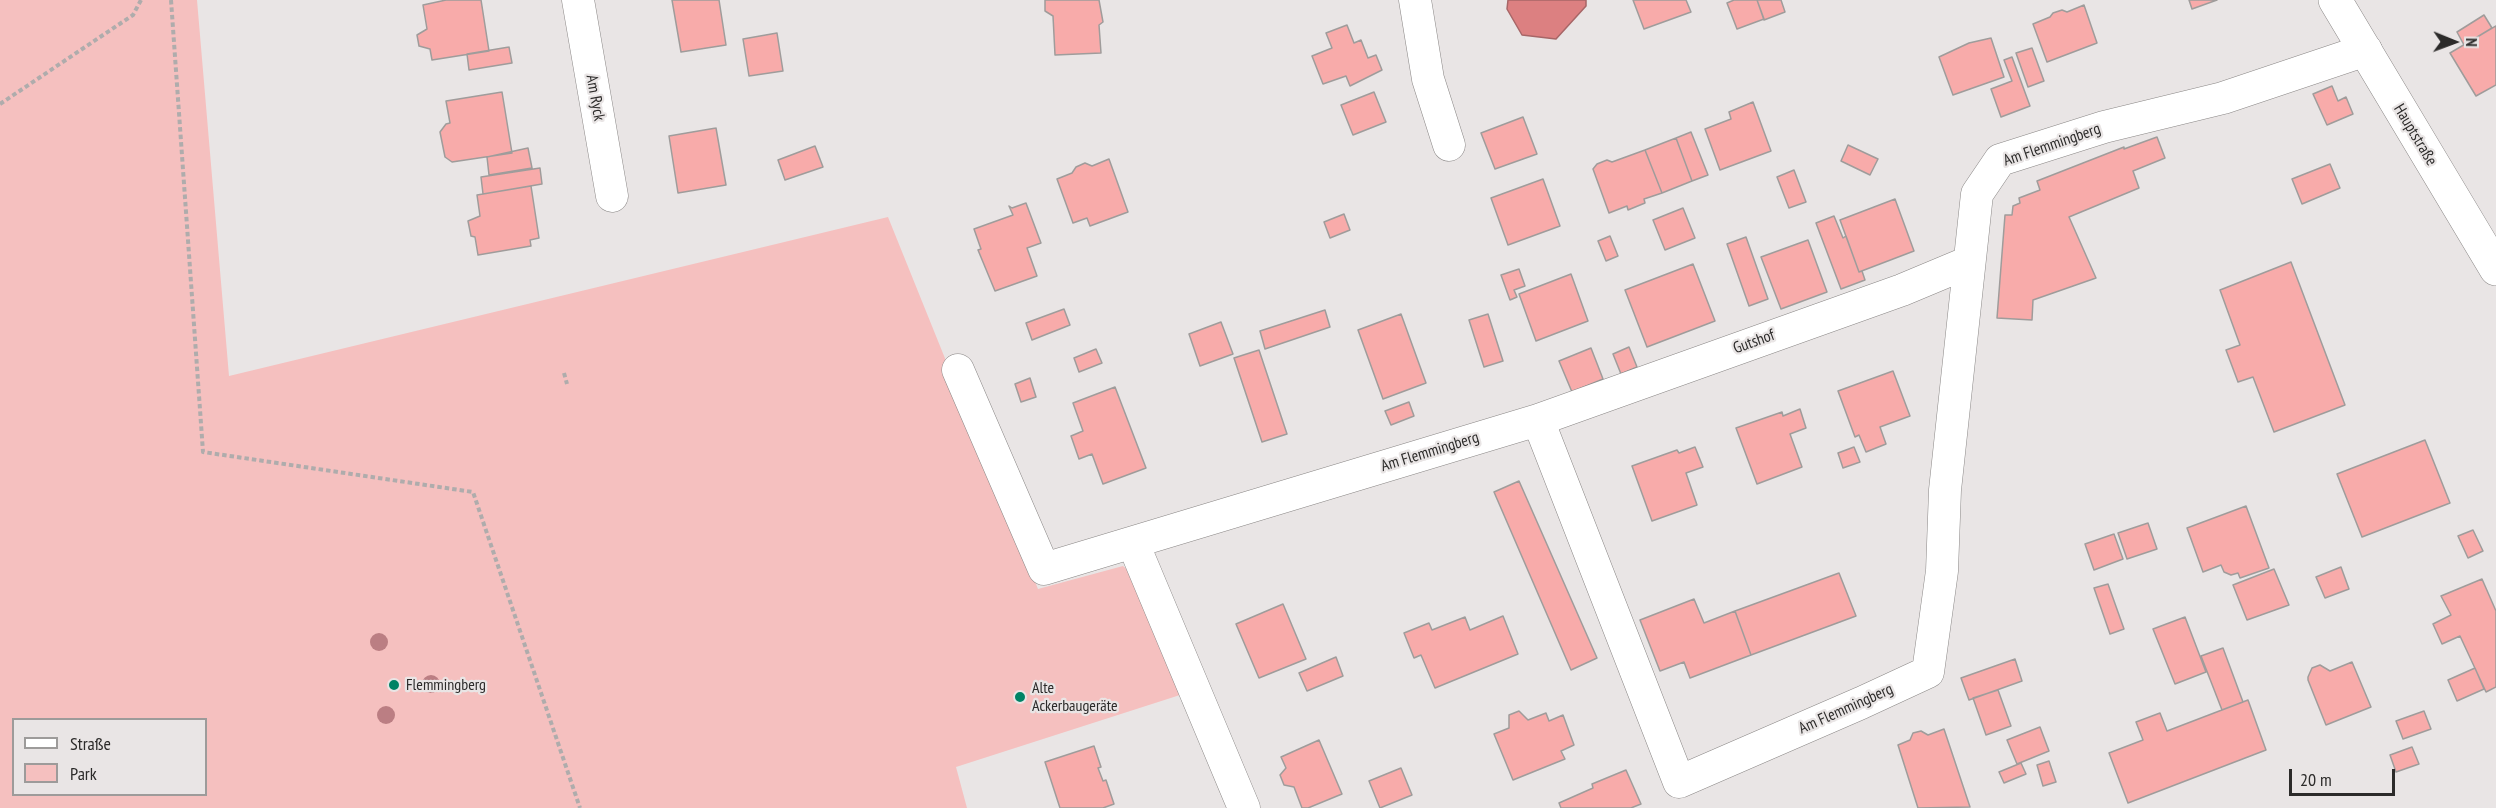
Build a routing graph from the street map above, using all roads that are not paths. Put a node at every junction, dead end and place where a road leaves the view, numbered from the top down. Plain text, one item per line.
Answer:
1 (578, 0) edge
2 (1415, 0) edge
3 (2335, 0) edge
4 (2366, 50) junction
5 (1449, 145) dead end
6 (612, 196) dead end
7 (1969, 262) junction
8 (2496, 269) edge
9 (958, 370) dead end
10 (1538, 420) junction
11 (1133, 543) junction
12 (1244, 808) edge

1 - 6 street, Am Ryck
2 - 5 street
3 - 4 street, Hauptstraße
4 - 7 street, Am Flemmingberg
4 - 8 street, Hauptstraße
7 - 10 street, Gutshof
7 - 10 street, Am Flemmingberg
9 - 11 street, Am Flemmingberg
10 - 11 street, Am Flemmingberg
11 - 12 street

